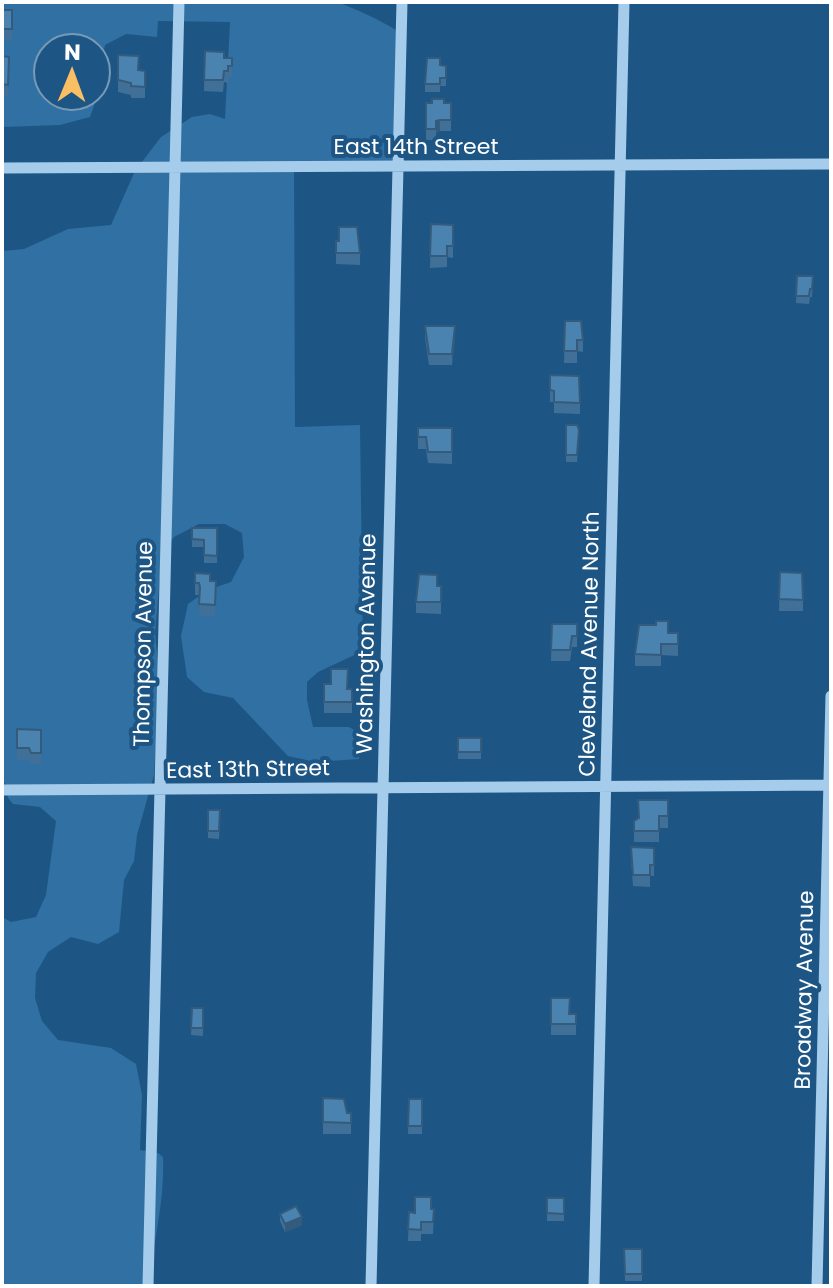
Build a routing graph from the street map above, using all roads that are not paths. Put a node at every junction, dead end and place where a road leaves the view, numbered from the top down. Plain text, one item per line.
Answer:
1 (179, 2) edge
2 (402, 2) edge
3 (624, 2) edge
4 (831, 164) edge
5 (621, 165) junction
6 (398, 167) junction
7 (2, 168) edge
8 (175, 168) junction
9 (831, 696) edge
10 (830, 785) edge
11 (606, 786) junction
12 (383, 788) junction
13 (2, 790) edge
14 (160, 790) junction
15 (148, 1286) edge
16 (371, 1286) edge
17 (594, 1286) edge
18 (817, 1286) edge

1 - 8 street, Thompson Avenue
2 - 6 street, Washington Avenue
3 - 5 street, Cleveland Avenue North
4 - 5 street, East 14th Street
5 - 6 street, East 14th Street
5 - 11 street, Cleveland Avenue North
6 - 8 street, East 14th Street
6 - 12 street, Washington Avenue
7 - 8 street, East 14th Street
8 - 14 street, Thompson Avenue
9 - 10 street, Broadway Avenue
10 - 11 street, East 13th Street
10 - 18 street, Broadway Avenue
11 - 12 street, East 13th Street
11 - 17 street, Cleveland Avenue North
12 - 14 street, East 13th Street
12 - 16 street, Washington Avenue
13 - 14 street, East 13th Street
14 - 15 street, Thompson Avenue

